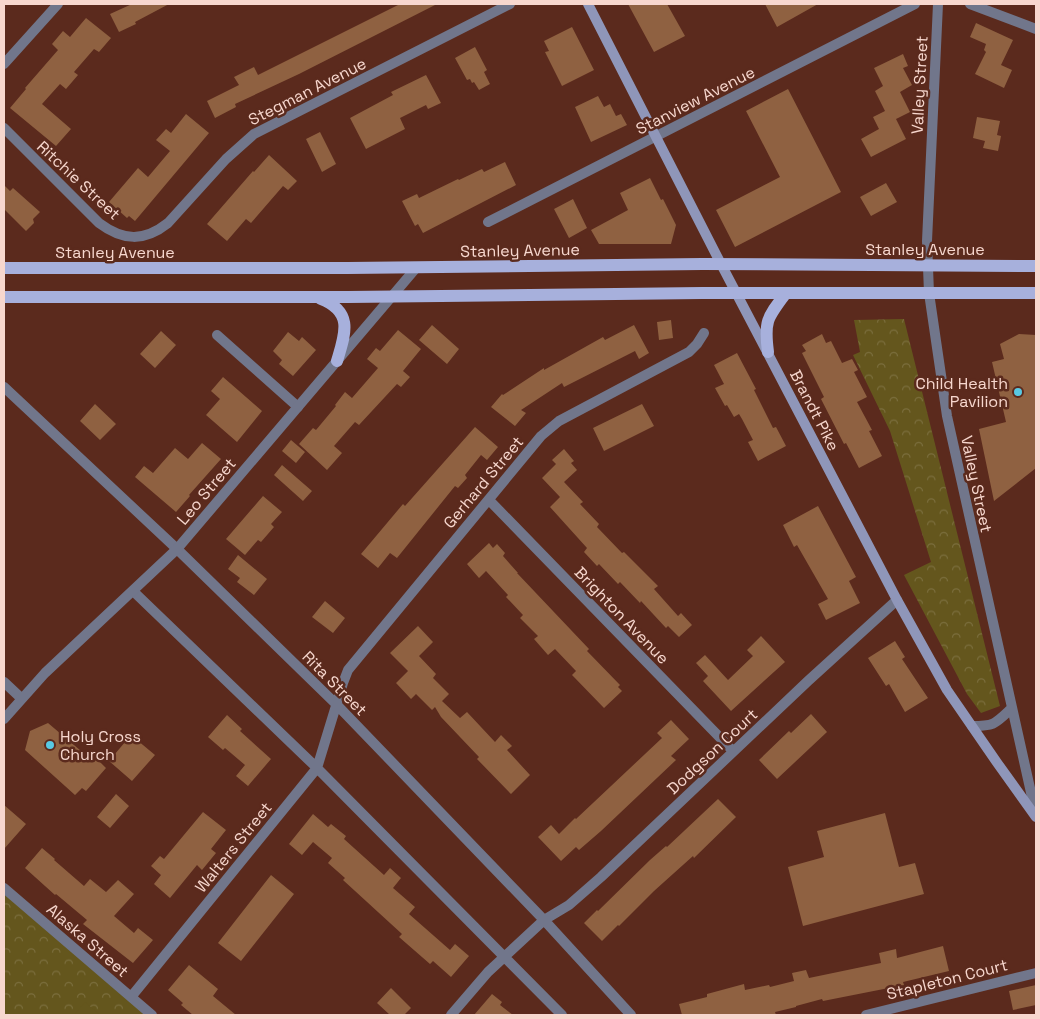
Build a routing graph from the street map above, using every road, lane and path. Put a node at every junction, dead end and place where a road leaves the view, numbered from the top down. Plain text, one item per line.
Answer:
1 (58, 4) edge
2 (510, 4) edge
3 (588, 4) edge
4 (915, 4) edge
5 (938, 4) edge
6 (970, 4) edge
7 (1036, 29) edge
8 (4, 64) edge
9 (4, 128) edge
10 (656, 137) junction
11 (488, 222) dead end
12 (142, 237) joint
13 (721, 264) junction
14 (927, 265) junction
15 (1036, 266) edge
16 (4, 268) edge
17 (416, 268) junction
18 (737, 293) junction
19 (786, 293) junction
20 (929, 293) junction
21 (1036, 293) edge
22 (4, 297) edge
23 (317, 297) junction
24 (392, 297) junction
25 (704, 333) dead end
26 (217, 335) dead end
27 (768, 352) junction
28 (337, 361) junction
29 (4, 387) edge
30 (298, 407) junction
31 (489, 500) junction
32 (177, 549) junction
33 (133, 591) junction
34 (897, 600) junction
35 (4, 682) edge
36 (21, 698) junction
37 (337, 705) junction
38 (1012, 708) junction
39 (4, 719) edge
40 (972, 726) junction
41 (734, 751) junction
42 (317, 768) junction
43 (1036, 816) edge
44 (4, 888) edge
45 (544, 920) junction
46 (506, 957) junction
47 (1036, 973) edge
48 (131, 997) junction
49 (152, 1015) edge
50 (451, 1015) edge
51 (562, 1015) edge
52 (631, 1015) edge
53 (866, 1015) edge

1 - 8 street
2 - 12 street, Stegman Avenue
3 - 10 main road, Brandt Pike
4 - 10 street, Stanview Avenue
5 - 14 street, Valley Street
6 - 7 street
9 - 12 street, Ritchie Street
10 - 11 street, Stanview Avenue
10 - 13 main road, Brandt Pike
13 - 14 main road, Stanley Avenue
13 - 17 main road, Stanley Avenue
13 - 18 main road, Brandt Pike
14 - 15 main road, Stanley Avenue
14 - 20 street, Valley Street
16 - 17 main road, Stanley Avenue
17 - 24 street, Leo Street
18 - 19 main road
18 - 24 main road
18 - 27 main road, Brandt Pike
19 - 20 main road
19 - 27 main road
20 - 21 main road
20 - 38 street, Valley Street
22 - 23 main road
23 - 24 main road
23 - 28 main road
24 - 28 street, Leo Street
25 - 31 street, Gerhard Street
26 - 30 street
27 - 34 main road, Brandt Pike
28 - 30 street, Leo Street
29 - 32 street, Rita Street
30 - 32 street, Leo Street
31 - 37 street, Gerhard Street
31 - 41 street, Brighton Avenue
32 - 33 street, Leo Street
32 - 37 street, Rita Street
33 - 36 street, Leo Street
33 - 42 street
34 - 40 main road, Brandt Pike
34 - 41 street, Dodgson Court
35 - 36 street
36 - 39 street, Leo Street
37 - 42 street, Walters Street
37 - 45 street, Rita Street
38 - 40 street
38 - 43 street, Valley Street
40 - 43 main road, Brandt Pike
41 - 45 street, Dodgson Court
42 - 46 street
42 - 48 street, Walters Street
44 - 48 street, Alaska Street
45 - 46 street, Dodgson Court
45 - 52 street, Rita Street
46 - 50 street, Dodgson Court
46 - 51 street
47 - 53 street, Stapleton Court
48 - 49 street, Alaska Street

